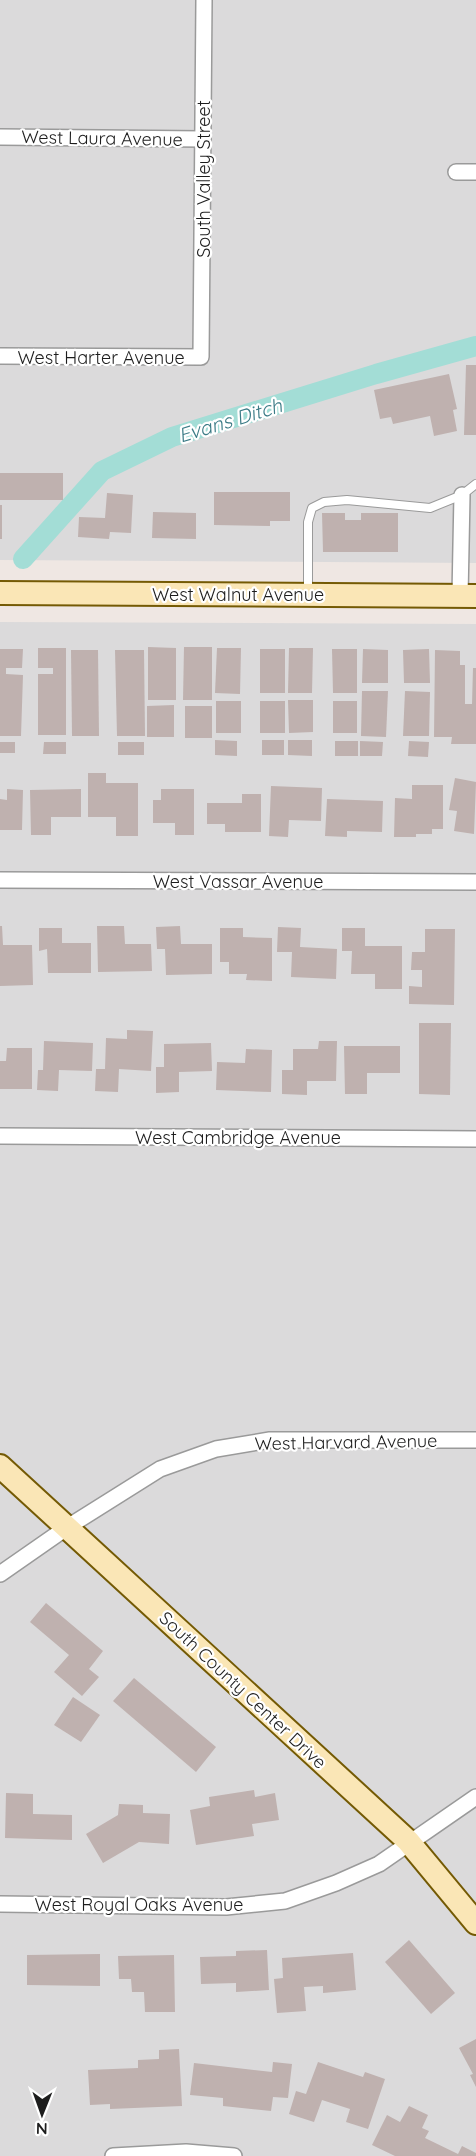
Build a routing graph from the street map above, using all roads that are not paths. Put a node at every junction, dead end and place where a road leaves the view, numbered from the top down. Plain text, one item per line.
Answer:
1 (204, 0) edge
2 (0, 137) edge
3 (203, 139) junction
4 (456, 172) dead end
5 (476, 172) edge
6 (0, 356) edge
7 (201, 357) joint
8 (476, 484) edge
9 (462, 495) junction
10 (0, 593) edge
11 (308, 595) junction
12 (468, 596) edge
13 (0, 880) edge
14 (476, 882) edge
15 (0, 1136) edge
16 (476, 1139) edge
17 (476, 1440) edge
18 (0, 1466) edge
19 (66, 1528) junction
20 (0, 1574) edge
21 (476, 1797) edge
22 (408, 1841) junction
23 (0, 1904) edge
24 (476, 1923) edge
25 (113, 2156) edge
26 (234, 2156) edge

1 - 3 street, South Valley Street
2 - 3 street, West Laura Avenue
3 - 7 street, South Valley Street
4 - 5 street
6 - 7 street, West Harter Avenue
8 - 9 lane
9 - 11 lane
9 - 12 street
10 - 11 street, West Walnut Avenue
11 - 12 street, West Walnut Avenue
13 - 14 street, West Vassar Avenue
15 - 16 street, West Cambridge Avenue
17 - 19 street, West Harvard Avenue
18 - 19 street, South County Center Drive
19 - 20 street, West Harvard Avenue
19 - 22 street, South County Center Drive
21 - 22 street, West Royal Oaks Avenue
22 - 23 street, West Royal Oaks Avenue
22 - 24 street, South County Center Drive
25 - 26 street

